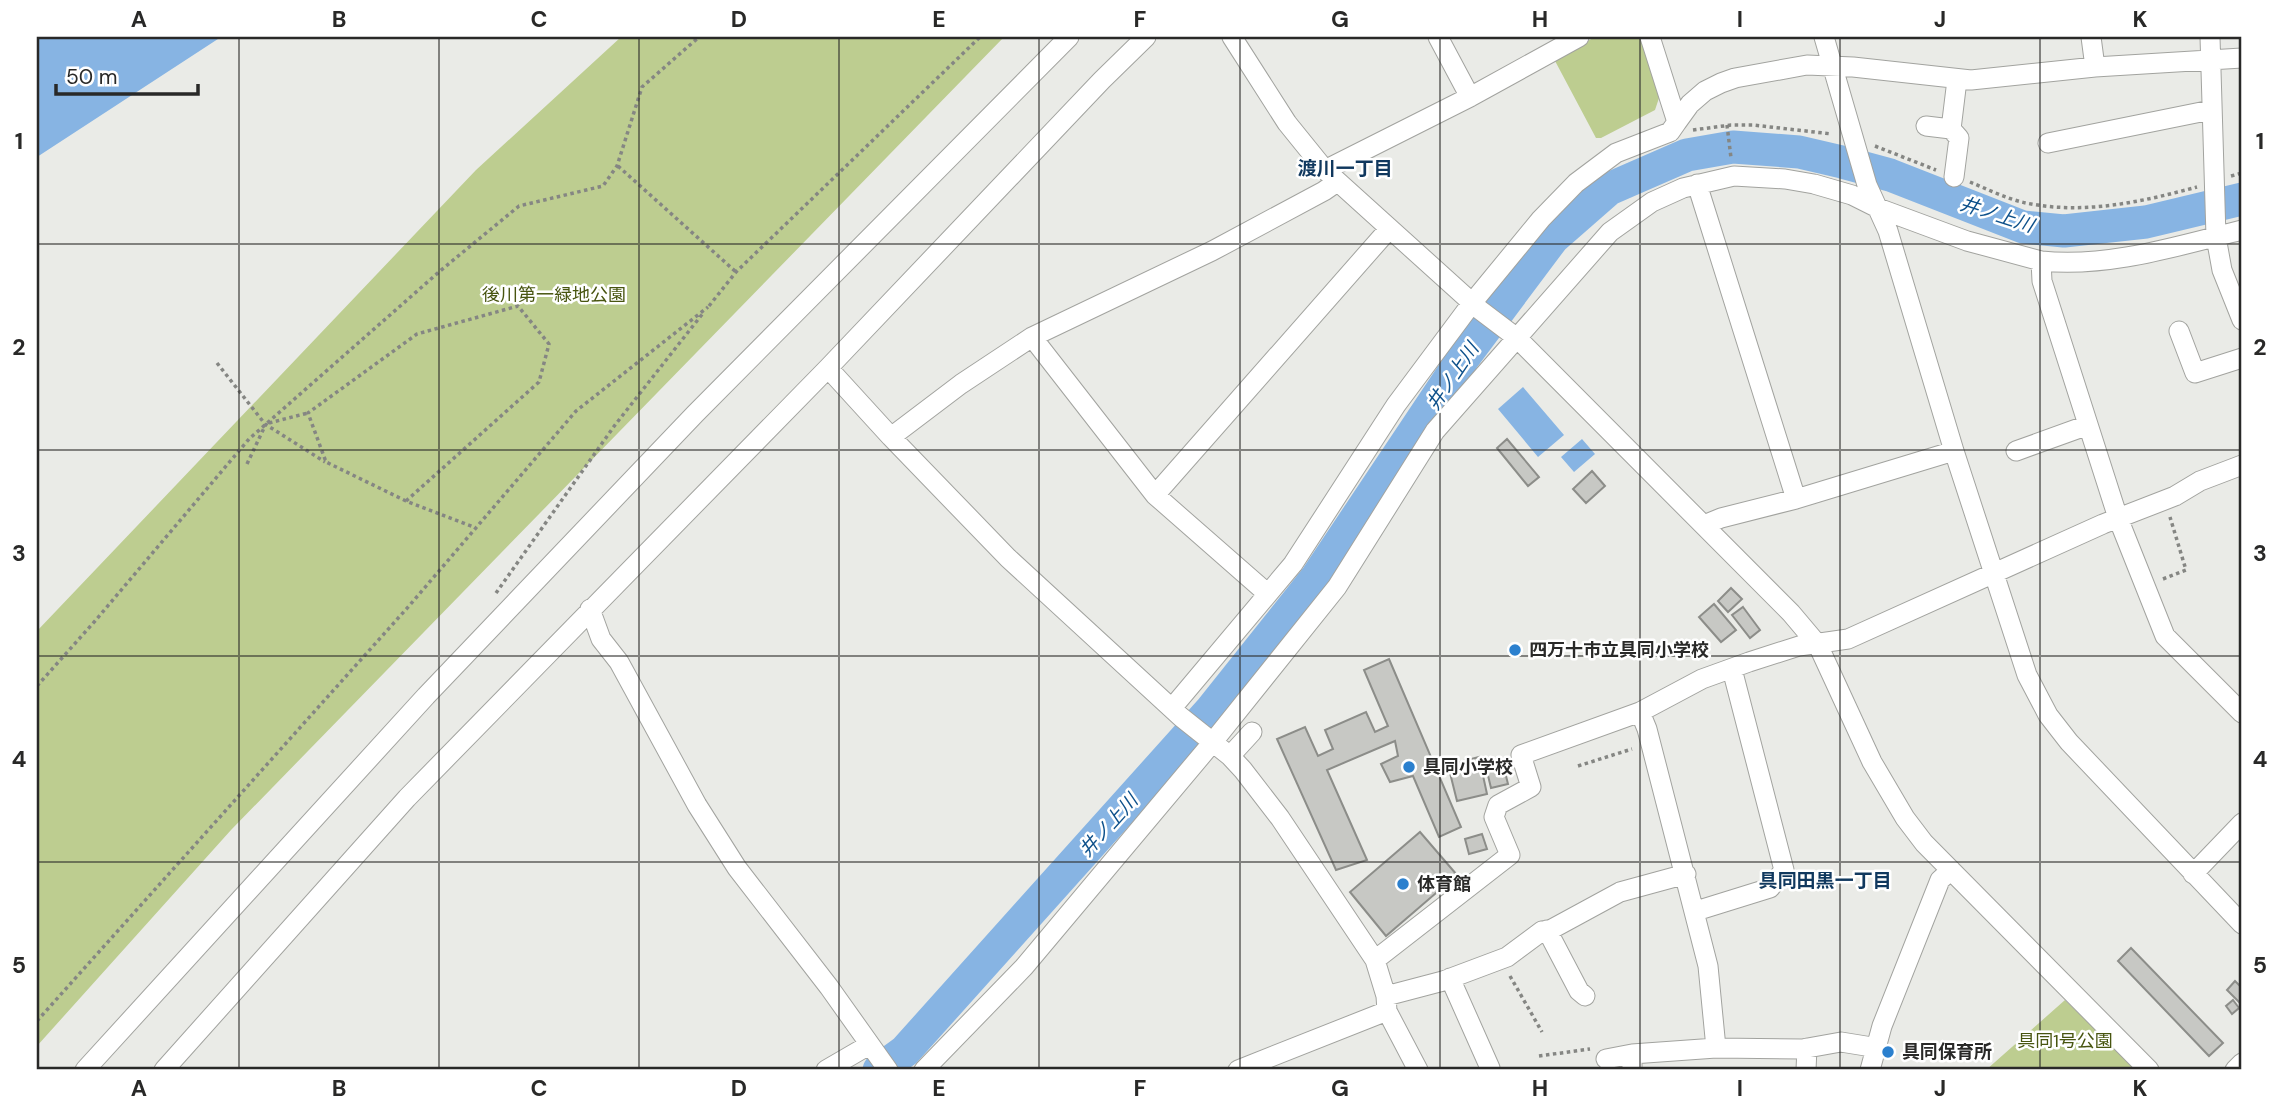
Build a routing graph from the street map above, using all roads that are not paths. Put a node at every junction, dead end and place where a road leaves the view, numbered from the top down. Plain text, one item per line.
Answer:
1 (1069, 37) edge
2 (1146, 37) edge
3 (1232, 37) edge
4 (1438, 37) edge
5 (1579, 37) edge
6 (1650, 37) edge
7 (1824, 37) edge
8 (2091, 37) edge
9 (2210, 37) edge
10 (2242, 58) edge
11 (2212, 59) junction
12 (1833, 65) junction
13 (2095, 68) junction
14 (1957, 80) junction
15 (1470, 97) junction
16 (2211, 110) junction
17 (1677, 122) junction
18 (1926, 126) dead end
19 (1951, 129) junction
20 (2048, 143) dead end
21 (1331, 176) junction
22 (1954, 177) road end
23 (1697, 184) junction
24 (1878, 208) junction
25 (1389, 229) junction
26 (2216, 229) junction
27 (2242, 230) edge
28 (2041, 261) junction
29 (1476, 307) junction
30 (2242, 320) edge
31 (2179, 331) dead end
32 (1514, 336) junction
33 (1032, 337) junction
34 (2242, 358) edge
35 (828, 368) junction
36 (2088, 425) junction
37 (891, 437) junction
38 (1954, 451) junction
39 (2016, 451) dead end
40 (2242, 465) edge
41 (1155, 495) junction
42 (1796, 499) junction
43 (2118, 518) junction
44 (1704, 525) junction
45 (1995, 574) junction
46 (1268, 594) junction
47 (590, 609) junction
48 (1818, 645) junction
49 (1732, 669) junction
50 (1640, 712) junction
51 (1177, 713) junction
52 (2242, 713) edge
53 (1252, 733) dead end
54 (1210, 742) junction
55 (1230, 756) junction
56 (2242, 823) edge
57 (1951, 870) junction
58 (1686, 874) junction
59 (2193, 874) junction
60 (1696, 911) junction
61 (2242, 924) edge
62 (1547, 930) junction
63 (1375, 960) junction
64 (1450, 978) junction
65 (1585, 996) dead end
66 (1387, 1003) junction
67 (1716, 1048) junction
68 (1807, 1048) junction
69 (1878, 1048) junction
70 (878, 1057) edge
71 (1605, 1059) dead end
72 (1632, 1062) edge
73 (2242, 1063) edge
74 (1490, 1068) dead end
75 (85, 1070) edge
76 (164, 1070) edge
77 (826, 1070) edge
78 (924, 1070) edge
79 (1238, 1070) edge
80 (1418, 1070) edge
81 (1806, 1070) edge
82 (1870, 1070) edge
83 (2149, 1070) edge
84 (2235, 1070) edge

1 - 75 street
2 - 35 street
3 - 21 street
4 - 15 street
5 - 15 street
6 - 17 street
7 - 12 street
8 - 13 street
9 - 11 street
10 - 11 street
11 - 13 street
11 - 16 street
12 - 14 street
12 - 17 street
12 - 24 street
13 - 14 street
14 - 19 street
15 - 21 street
16 - 20 street
16 - 26 street
17 - 29 street
18 - 19 street
19 - 22 street
21 - 25 street
21 - 33 street
23 - 24 street
23 - 32 street
23 - 42 street
24 - 28 street
24 - 38 street
25 - 29 street
25 - 41 street
26 - 27 street
26 - 28 street
26 - 30 street
28 - 36 street
29 - 32 street
29 - 46 street
31 - 34 street
32 - 44 street
32 - 54 street
33 - 37 street
33 - 41 street
35 - 37 street
35 - 47 street
36 - 39 street
36 - 43 street
37 - 51 street
38 - 42 street
38 - 45 street
40 - 43 street
41 - 46 street
42 - 44 street
43 - 45 street
43 - 52 street
44 - 48 street
45 - 48 street
45 - 59 street
46 - 51 street
47 - 70 street
47 - 76 street
48 - 49 street
48 - 57 street
49 - 50 street
49 - 60 street
50 - 58 street
50 - 63 street
51 - 54 street
53 - 55 street
54 - 55 street
54 - 78 street
55 - 63 street
56 - 59 street
57 - 69 street
57 - 83 street
58 - 60 street
58 - 62 street
59 - 61 street
60 - 67 street
62 - 64 street
62 - 65 street
63 - 66 street
64 - 66 street
64 - 74 street
66 - 79 street
66 - 80 street
67 - 68 street
67 - 72 street
68 - 69 street
68 - 81 street
69 - 82 street
70 - 77 street
71 - 72 street
73 - 84 street

